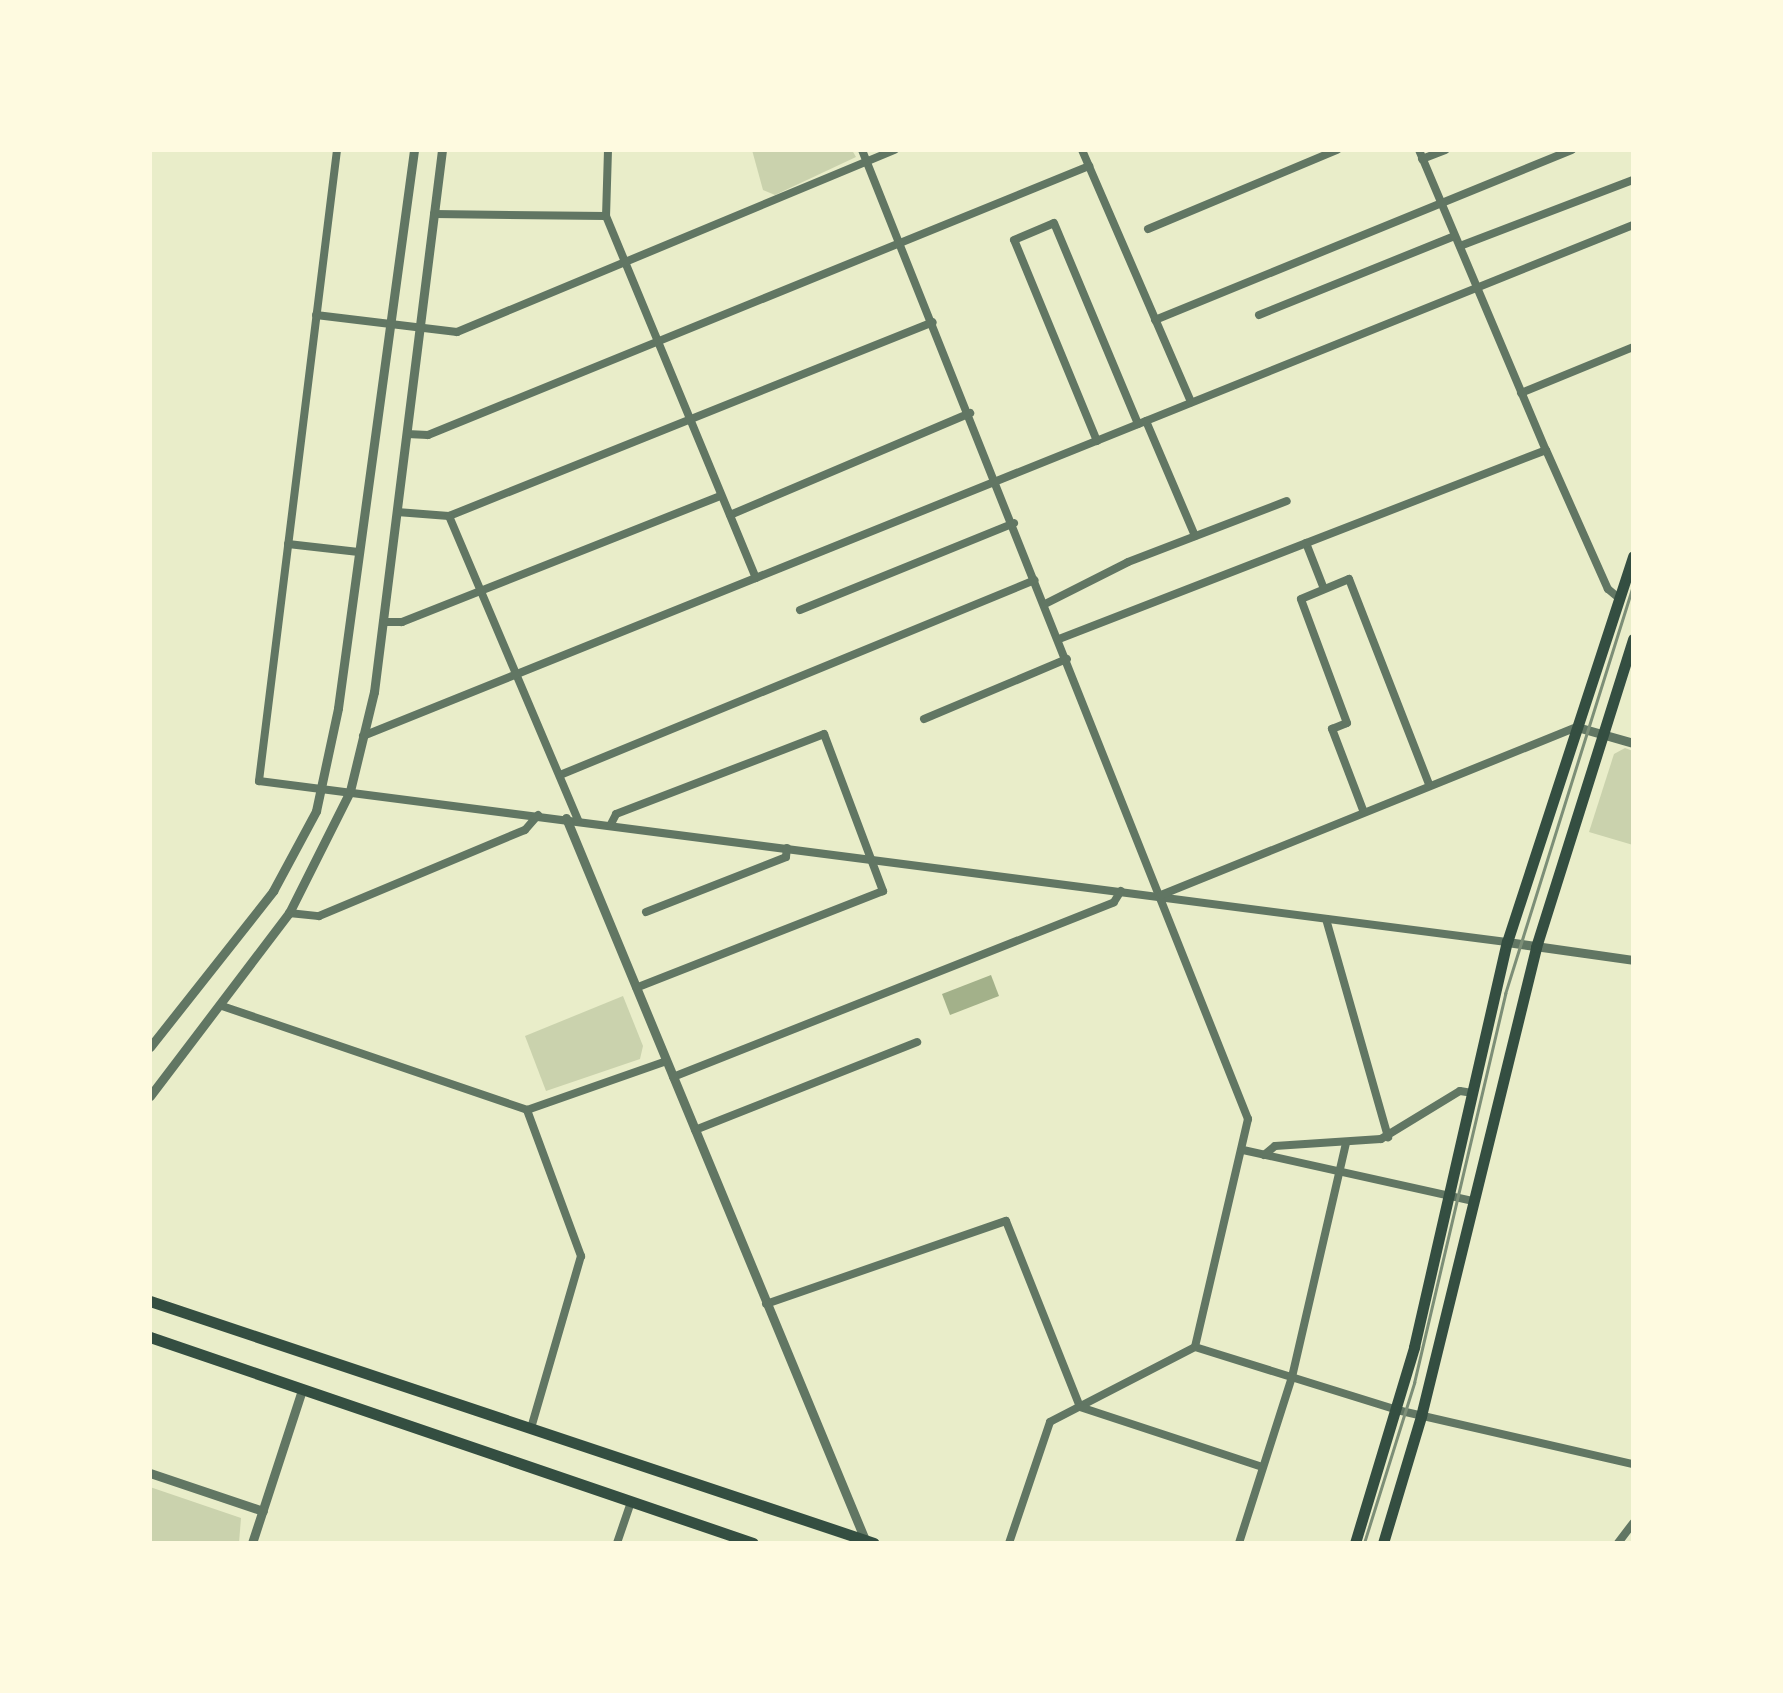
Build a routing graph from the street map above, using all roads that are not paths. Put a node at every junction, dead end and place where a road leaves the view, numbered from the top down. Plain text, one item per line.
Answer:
1 (337, 150) edge
2 (414, 150) edge
3 (442, 150) edge
4 (608, 150) edge
5 (862, 150) edge
6 (895, 150) edge
7 (1082, 150) edge
8 (1337, 150) edge
9 (1445, 150) edge
10 (1572, 150) edge
11 (1420, 154) edge
12 (867, 161) junction
13 (1089, 166) junction
14 (1633, 180) edge
15 (1441, 202) junction
16 (434, 214) junction
17 (606, 216) junction
18 (1633, 225) edge
19 (1148, 228) dead end
20 (1455, 236) junction
21 (902, 244) junction
22 (1460, 246) junction
23 (624, 264) junction
24 (1477, 286) junction
25 (316, 315) junction
26 (1259, 315) dead end
27 (1156, 320) junction
28 (932, 322) junction
29 (390, 325) junction
30 (420, 329) junction
31 (656, 341) junction
32 (1633, 347) edge
33 (1521, 393) junction
34 (1191, 402) junction
35 (970, 413) junction
36 (689, 420) junction
37 (1142, 422) junction
38 (407, 434) junction
39 (1097, 441) junction
40 (1546, 450) junction
41 (997, 478) junction
42 (721, 496) junction
43 (1286, 502) dead end
44 (397, 512) junction
45 (730, 515) junction
46 (449, 516) junction
47 (1014, 524) junction
48 (1195, 536) junction
49 (288, 544) junction
50 (1306, 544) junction
51 (359, 552) junction
52 (1633, 556) edge
53 (756, 578) junction
54 (1035, 580) junction
55 (481, 588) junction
56 (1324, 589) junction
57 (1620, 599) junction
58 (1044, 604) junction
59 (800, 610) dead end
60 (383, 622) junction
61 (1059, 639) junction
62 (1633, 639) edge
63 (1067, 659) junction
64 (519, 673) junction
65 (924, 719) dead end
66 (1578, 727) junction
67 (1603, 734) junction
68 (362, 736) junction
69 (1633, 743) edge
70 (560, 774) junction
71 (1429, 784) junction
72 (322, 788) junction
73 (350, 791) junction
74 (1362, 810) junction
75 (538, 815) junction
76 (566, 818) junction
77 (578, 820) junction
78 (611, 824) junction
79 (787, 848) junction
80 (874, 860) junction
81 (1121, 891) junction
82 (1161, 895) junction
83 (646, 912) dead end
84 (289, 913) junction
85 (1326, 918) junction
86 (1508, 942) junction
87 (1536, 947) junction
88 (1633, 960) edge
89 (636, 988) junction
90 (222, 1006) junction
91 (917, 1042) dead end
92 (150, 1046) edge
93 (667, 1061) junction
94 (674, 1078) junction
95 (1472, 1093) junction
96 (150, 1096) edge
97 (527, 1110) junction
98 (695, 1130) junction
99 (1388, 1137) junction
100 (1346, 1144) junction
101 (1242, 1150) junction
102 (1264, 1155) junction
103 (1340, 1170) junction
104 (1449, 1196) junction
105 (1474, 1202) junction
106 (150, 1301) edge
107 (766, 1304) junction
108 (150, 1337) edge
109 (1195, 1347) junction
110 (1292, 1377) junction
111 (302, 1390) junction
112 (1080, 1407) junction
113 (1397, 1410) junction
114 (1421, 1416) junction
115 (531, 1428) junction
116 (1633, 1464) edge
117 (1262, 1466) junction
118 (150, 1473) edge
119 (630, 1502) junction
120 (262, 1511) junction
121 (1633, 1522) edge
122 (868, 1542) edge
123 (252, 1543) edge
124 (617, 1543) edge
125 (754, 1543) edge
126 (1010, 1543) edge
127 (1239, 1543) edge
128 (1355, 1543) edge
129 (1383, 1543) edge
130 (1618, 1543) edge

1 - 25 street
2 - 29 street
3 - 16 street
4 - 17 street
5 - 12 street
6 - 12 street
7 - 13 street
8 - 19 street
9 - 11 street
10 - 15 street
11 - 15 street
12 - 21 street
12 - 23 street
13 - 21 street
13 - 27 street
14 - 22 street
15 - 20 street
15 - 27 street
16 - 17 street
16 - 30 street
17 - 23 street
18 - 24 street
20 - 22 street
20 - 26 street
21 - 28 street
21 - 31 street
22 - 24 street
23 - 30 street
23 - 31 street
24 - 33 street
24 - 34 street
25 - 29 street
25 - 49 street
27 - 34 street
28 - 35 street
28 - 36 street
29 - 30 street
29 - 51 street
30 - 38 street
31 - 36 street
31 - 38 street
32 - 33 street
33 - 40 street
34 - 37 street
35 - 41 street
35 - 45 street
36 - 42 street
36 - 46 street
37 - 39 street
37 - 39 street
37 - 48 street
38 - 44 street
39 - 41 street
40 - 50 street
40 - 57 street
41 - 47 street
41 - 53 street
42 - 45 street
42 - 55 street
43 - 48 street
44 - 46 street
44 - 60 street
45 - 53 street
46 - 55 street
47 - 54 street
47 - 59 street
48 - 58 street
49 - 51 street
49 - 72 street
50 - 56 street
50 - 61 street
51 - 72 street
52 - 57 highway
53 - 64 street
54 - 58 street
54 - 70 street
55 - 60 street
55 - 64 street
56 - 71 street
56 - 74 street
57 - 66 highway
58 - 61 street
60 - 68 street
61 - 63 street
62 - 67 highway
63 - 65 street
63 - 82 street
64 - 68 street
64 - 70 street
66 - 67 street
66 - 71 street
66 - 86 highway
67 - 69 street
67 - 87 highway
68 - 73 street
70 - 77 street
71 - 74 street
72 - 73 street
72 - 92 street
73 - 75 street
73 - 84 street
74 - 82 street
75 - 76 street
75 - 84 street
76 - 77 street
76 - 89 street
77 - 78 street
78 - 79 street
78 - 80 street
79 - 80 street
79 - 83 street
80 - 81 street
80 - 89 street
81 - 82 street
81 - 94 street
82 - 85 street
82 - 101 street
84 - 90 street
85 - 86 street
85 - 99 street
86 - 87 street
86 - 95 highway
87 - 88 street
87 - 105 highway
89 - 93 street
90 - 96 street
90 - 97 street
91 - 98 street
93 - 94 street
93 - 97 street
94 - 98 street
95 - 99 street
95 - 104 highway
97 - 115 street
98 - 107 street
99 - 100 street
100 - 102 street
100 - 103 street
101 - 102 street
101 - 109 street
102 - 103 street
103 - 104 street
103 - 110 street
104 - 105 street
104 - 113 highway
105 - 114 highway
106 - 115 highway
107 - 112 street
107 - 122 street
108 - 111 highway
109 - 110 street
109 - 112 street
110 - 113 street
110 - 117 street
111 - 119 highway
111 - 120 street
112 - 117 street
112 - 126 street
113 - 114 street
113 - 128 highway
114 - 116 street
114 - 129 highway
115 - 122 highway
117 - 127 street
118 - 120 street
119 - 124 street
119 - 125 highway
120 - 123 street
121 - 130 street

